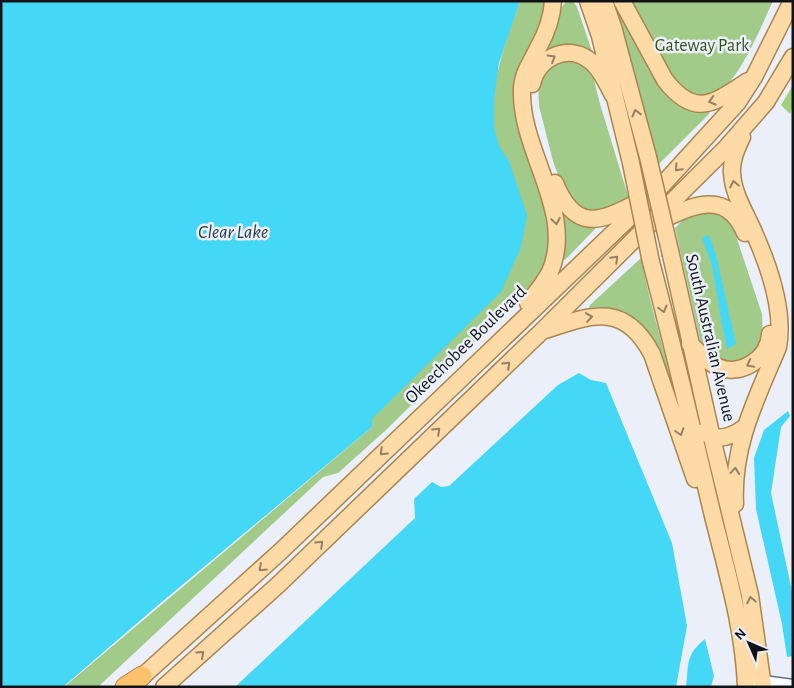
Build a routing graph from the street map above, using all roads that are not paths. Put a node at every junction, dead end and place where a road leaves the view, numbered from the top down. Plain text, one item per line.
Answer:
1 (588, 1) edge
2 (622, 1) edge
3 (792, 1) edge
4 (603, 3) edge
5 (555, 4) edge
6 (793, 57) edge
7 (754, 77) junction
8 (614, 95) junction
9 (747, 125) junction
10 (654, 194) junction
11 (647, 227) junction
12 (543, 330) junction
13 (690, 344) junction
14 (494, 346) junction
15 (689, 413) junction
16 (745, 427) junction
17 (712, 438) junction
18 (736, 537) junction
19 (722, 551) junction
20 (136, 682) edge
21 (746, 683) edge
22 (763, 684) edge
23 (793, 686) edge
24 (125, 687) edge
25 (164, 687) edge

1 - 8 main road
7 -> 2 main road
3 - 7 main road, Okeechobee Boulevard
13 -> 4 main road, South Australian Avenue, bridge
5 -> 14 main road
6 - 9 main road
7 -> 10 main road, Okeechobee Boulevard
10 -> 8 main road
8 -> 15 main road, bridge
9 - 11 main road
16 -> 9 main road
10 - 14 main road, Okeechobee Boulevard
12 -> 11 main road
11 -> 13 main road
12 -> 19 main road
25 -> 12 main road
13 - 17 main road, South Australian Avenue
14 -> 20 main road, Okeechobee Boulevard
15 - 17 main road
15 - 19 main road
16 - 17 main road
18 -> 16 main road
17 - 18 main road, South Australian Avenue
22 -> 18 main road, South Australian Avenue
19 - 21 main road
20 - 24 highway
21 - 22 street
22 - 23 street

